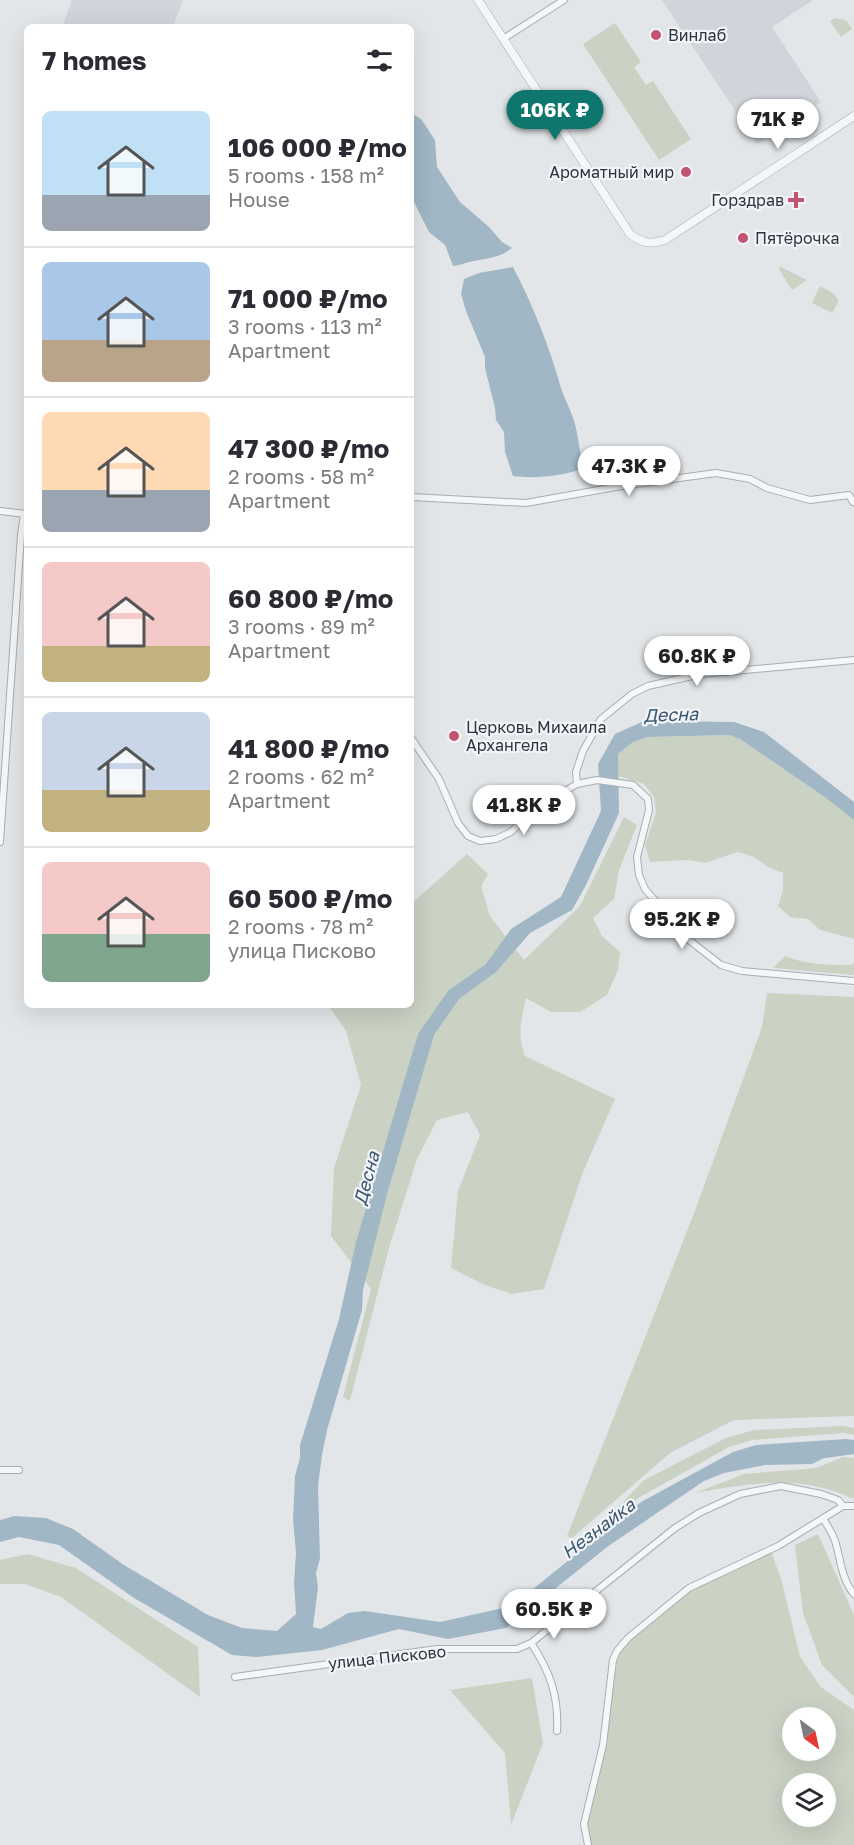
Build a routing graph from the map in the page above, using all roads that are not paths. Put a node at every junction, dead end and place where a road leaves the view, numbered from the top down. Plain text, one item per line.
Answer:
1 (478, 0) edge
2 (564, 0) edge
3 (503, 39) junction
4 (854, 116) edge
5 (414, 497) edge
6 (854, 502) edge
7 (0, 512) edge
8 (24, 514) edge
9 (24, 519) edge
10 (854, 660) edge
11 (414, 742) edge
12 (577, 784) junction
13 (0, 842) edge
14 (854, 981) edge
15 (0, 1470) edge
16 (19, 1470) dead end
17 (843, 1506) junction
18 (854, 1506) edge
19 (823, 1518) junction
20 (854, 1594) edge
21 (531, 1643) junction
22 (235, 1677) dead end
23 (557, 1731) dead end
24 (588, 1845) edge

1 - 3 street
2 - 3 street
3 - 4 street
5 - 6 street
7 - 8 street
9 - 13 street
10 - 12 street
11 - 12 street
12 - 14 street
15 - 16 street
17 - 18 street
17 - 19 street
17 - 21 street, улица Писково
19 - 20 street
19 - 24 street
21 - 22 street, улица Писково
21 - 23 street

